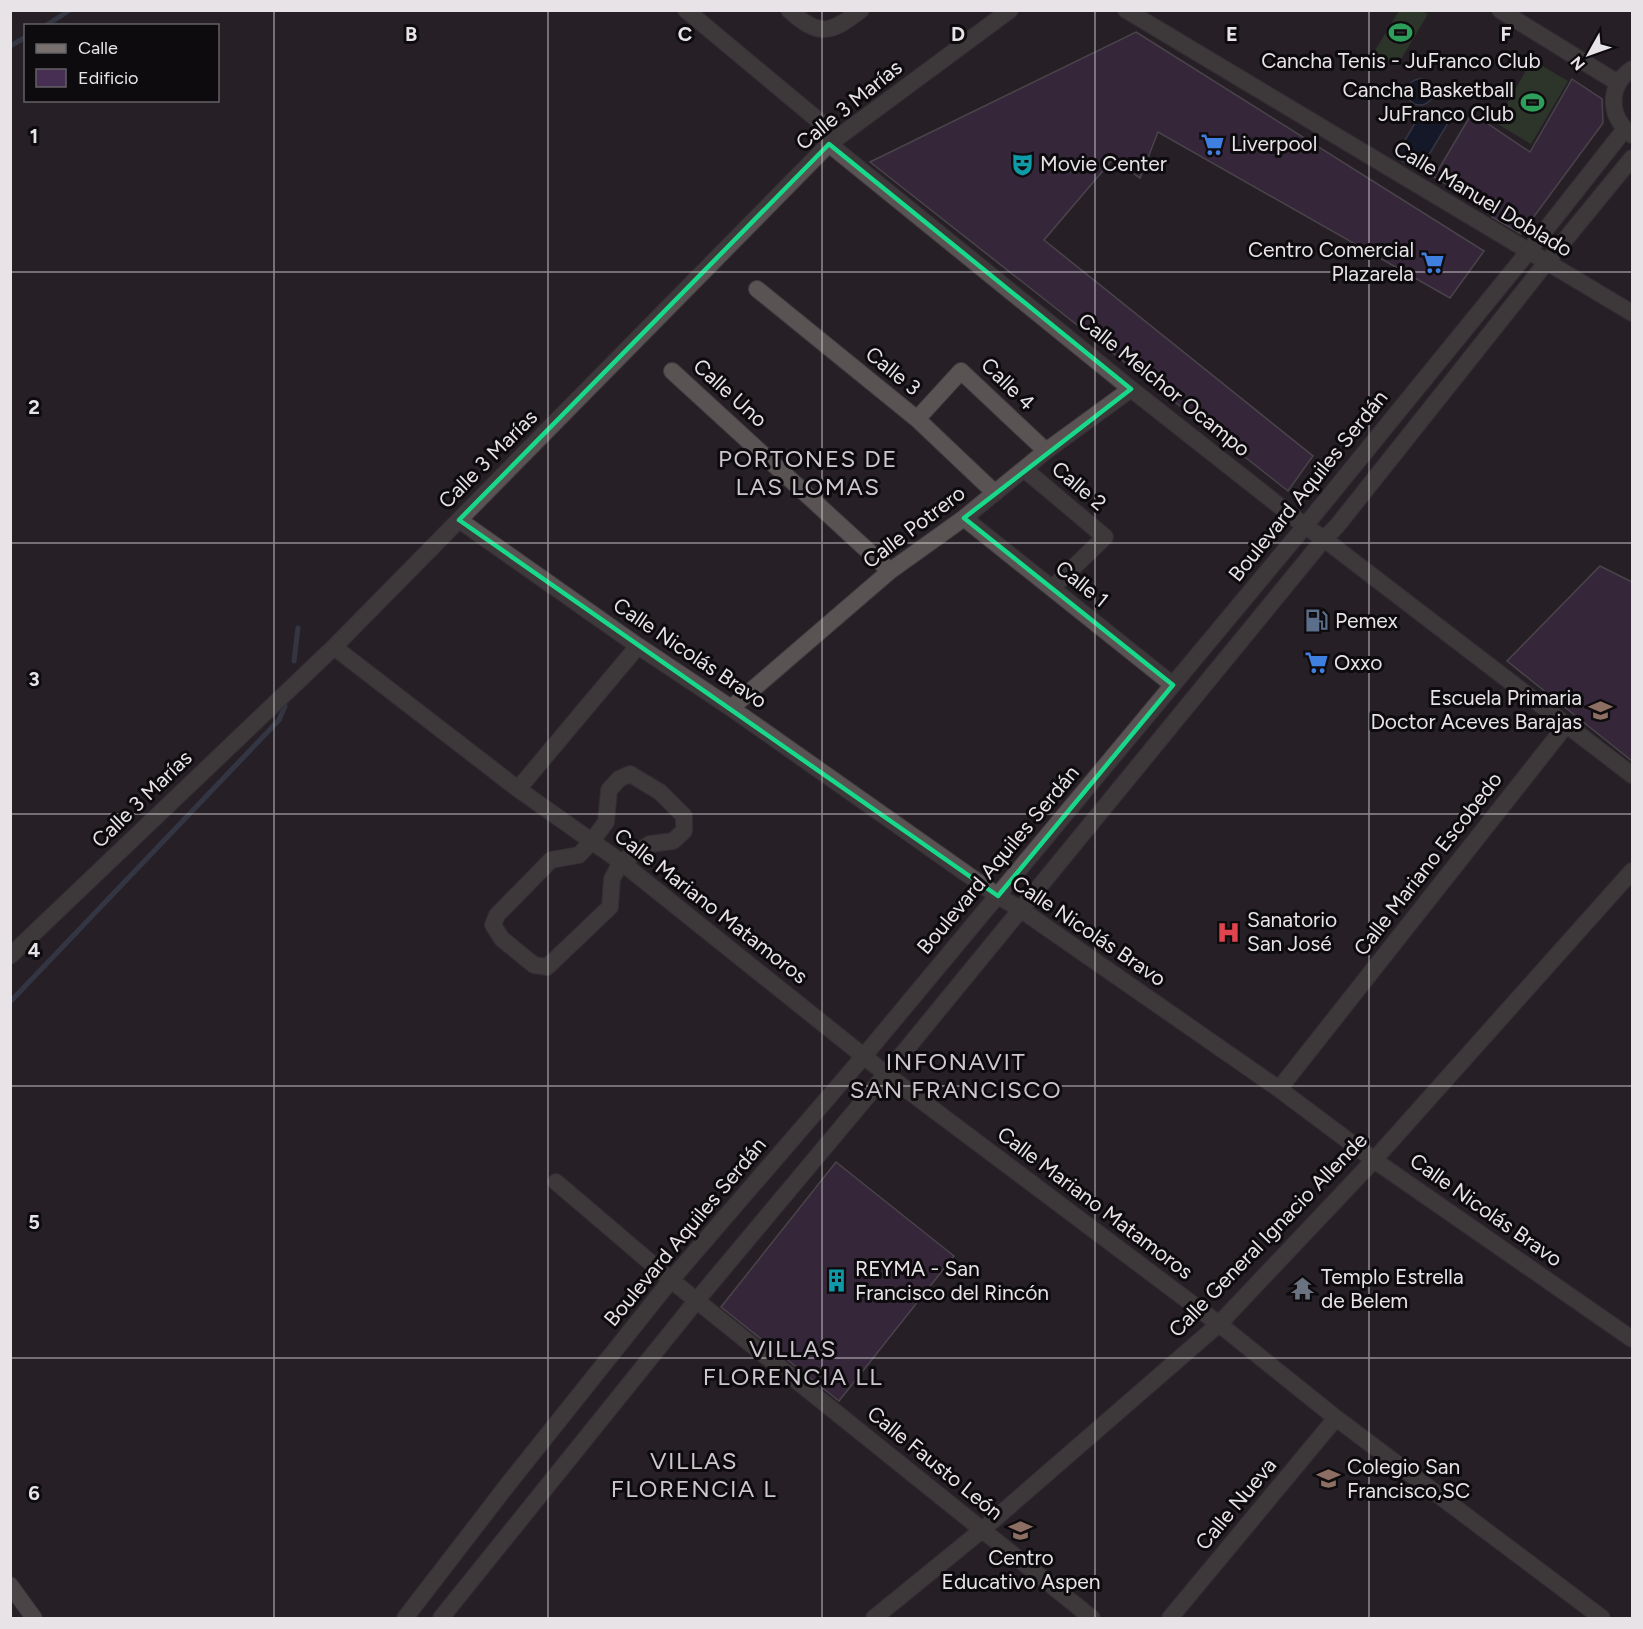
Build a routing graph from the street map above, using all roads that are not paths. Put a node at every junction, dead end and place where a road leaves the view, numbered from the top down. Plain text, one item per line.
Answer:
1 (686, 10) edge
2 (789, 10) edge
3 (861, 10) edge
4 (1010, 10) edge
5 (1126, 10) edge
6 (1500, 10) edge
7 (1632, 69) edge
8 (1617, 83) junction
9 (1629, 132) edge
10 (829, 144) junction
11 (1632, 158) edge
12 (1528, 252) junction
13 (1546, 263) junction
14 (757, 289) dead end
15 (1632, 314) edge
16 (672, 371) dead end
17 (1131, 389) junction
18 (917, 419) junction
19 (1046, 451) junction
20 (1024, 469) junction
21 (995, 493) junction
22 (964, 518) junction
23 (459, 520) junction
24 (1305, 526) junction
25 (1324, 539) junction
26 (890, 571) junction
27 (1052, 588) junction
28 (638, 646) junction
29 (334, 647) junction
30 (1173, 685) junction
31 (731, 708) junction
32 (1567, 724) junction
33 (1632, 775) edge
34 (518, 789) junction
35 (592, 841) junction
36 (621, 862) junction
37 (1632, 871) edge
38 (998, 896) junction
39 (1020, 909) junction
40 (10, 956) edge
41 (864, 1056) junction
42 (886, 1074) junction
43 (1279, 1089) junction
44 (1374, 1160) junction
45 (556, 1182) dead end
46 (671, 1280) junction
47 (696, 1300) junction
48 (1219, 1324) junction
49 (1632, 1339) edge
50 (1336, 1418) junction
51 (982, 1530) junction
52 (10, 1585) edge
53 (34, 1618) edge
54 (405, 1618) edge
55 (441, 1618) edge
56 (874, 1618) edge
57 (1092, 1618) edge
58 (1170, 1618) edge
59 (1602, 1618) edge

1 - 10 street, Calle Melchor Ocampo
2 - 3 street
4 - 10 street, Calle 3 Marías
5 - 12 street, Calle Manuel Doblado
6 - 8 street
7 - 8 street
8 - 9 street, Boulevard Aquiles Serdán
9 - 12 street, Boulevard Aquiles Serdán
10 - 17 street, Calle Melchor Ocampo
10 - 23 street, Calle 3 Marías
11 - 13 street
12 - 13 street, Calle Manuel Doblado
12 - 24 street, Boulevard Aquiles Serdán
13 - 15 street, Calle Manuel Doblado
13 - 25 street
14 - 18 street, Calle 3
16 - 26 street, Calle Uno
17 - 19 street, Calle Potrero
17 - 24 street, Calle Melchor Ocampo
18 - 19 street, Calle 4
18 - 21 street, Calle 3
19 - 20 street, Calle Potrero
20 - 21 street, Calle Potrero
20 - 27 street, Calle 2
21 - 22 street, Calle Potrero
22 - 26 street, Calle Potrero
22 - 27 street, Calle 1
23 - 28 street, Calle Nicolás Bravo
23 - 29 street, Calle 3 Marías
24 - 25 street, Calle Melchor Ocampo
24 - 30 street, Boulevard Aquiles Serdán
25 - 32 street, Calle Melchor Ocampo
25 - 39 street
26 - 31 street, Calle Potrero
27 - 30 street, Calle 1
28 - 31 street, Calle Nicolás Bravo
28 - 34 street
29 - 34 street, Calle Mariano Matamoros
29 - 40 street, Calle 3 Marías
30 - 38 street, Boulevard Aquiles Serdán
31 - 38 street, Calle Nicolás Bravo
32 - 33 street, Calle Melchor Ocampo
32 - 43 street, Calle Mariano Escobedo
34 - 35 street, Calle Mariano Matamoros
35 - 36 street, Calle Mariano Matamoros
35 - 36 street
35 - 36 street
36 - 41 street, Calle Mariano Matamoros
37 - 44 street, Calle General Ignacio Allende
38 - 39 street, Calle Nicolás Bravo
38 - 41 street, Boulevard Aquiles Serdán
39 - 42 street
39 - 43 street, Calle Nicolás Bravo
41 - 42 street, Calle Mariano Matamoros
41 - 46 street, Boulevard Aquiles Serdán
42 - 47 street
42 - 48 street, Calle Mariano Matamoros
43 - 44 street, Calle Nicolás Bravo
44 - 48 street, Calle General Ignacio Allende
44 - 49 street, Calle Nicolás Bravo
45 - 46 street, Calle Fausto León
46 - 47 street, Calle Fausto León
46 - 54 street, Boulevard Aquiles Serdán
47 - 51 street, Calle Fausto León
47 - 55 street
48 - 50 street, Calle Mariano Matamoros
48 - 51 street, Calle General Ignacio Allende
50 - 58 street, Calle Nueva
50 - 59 street, Calle Mariano Matamoros
51 - 56 street, Calle General Ignacio Allende
51 - 57 street, Calle Fausto León
52 - 53 main road

